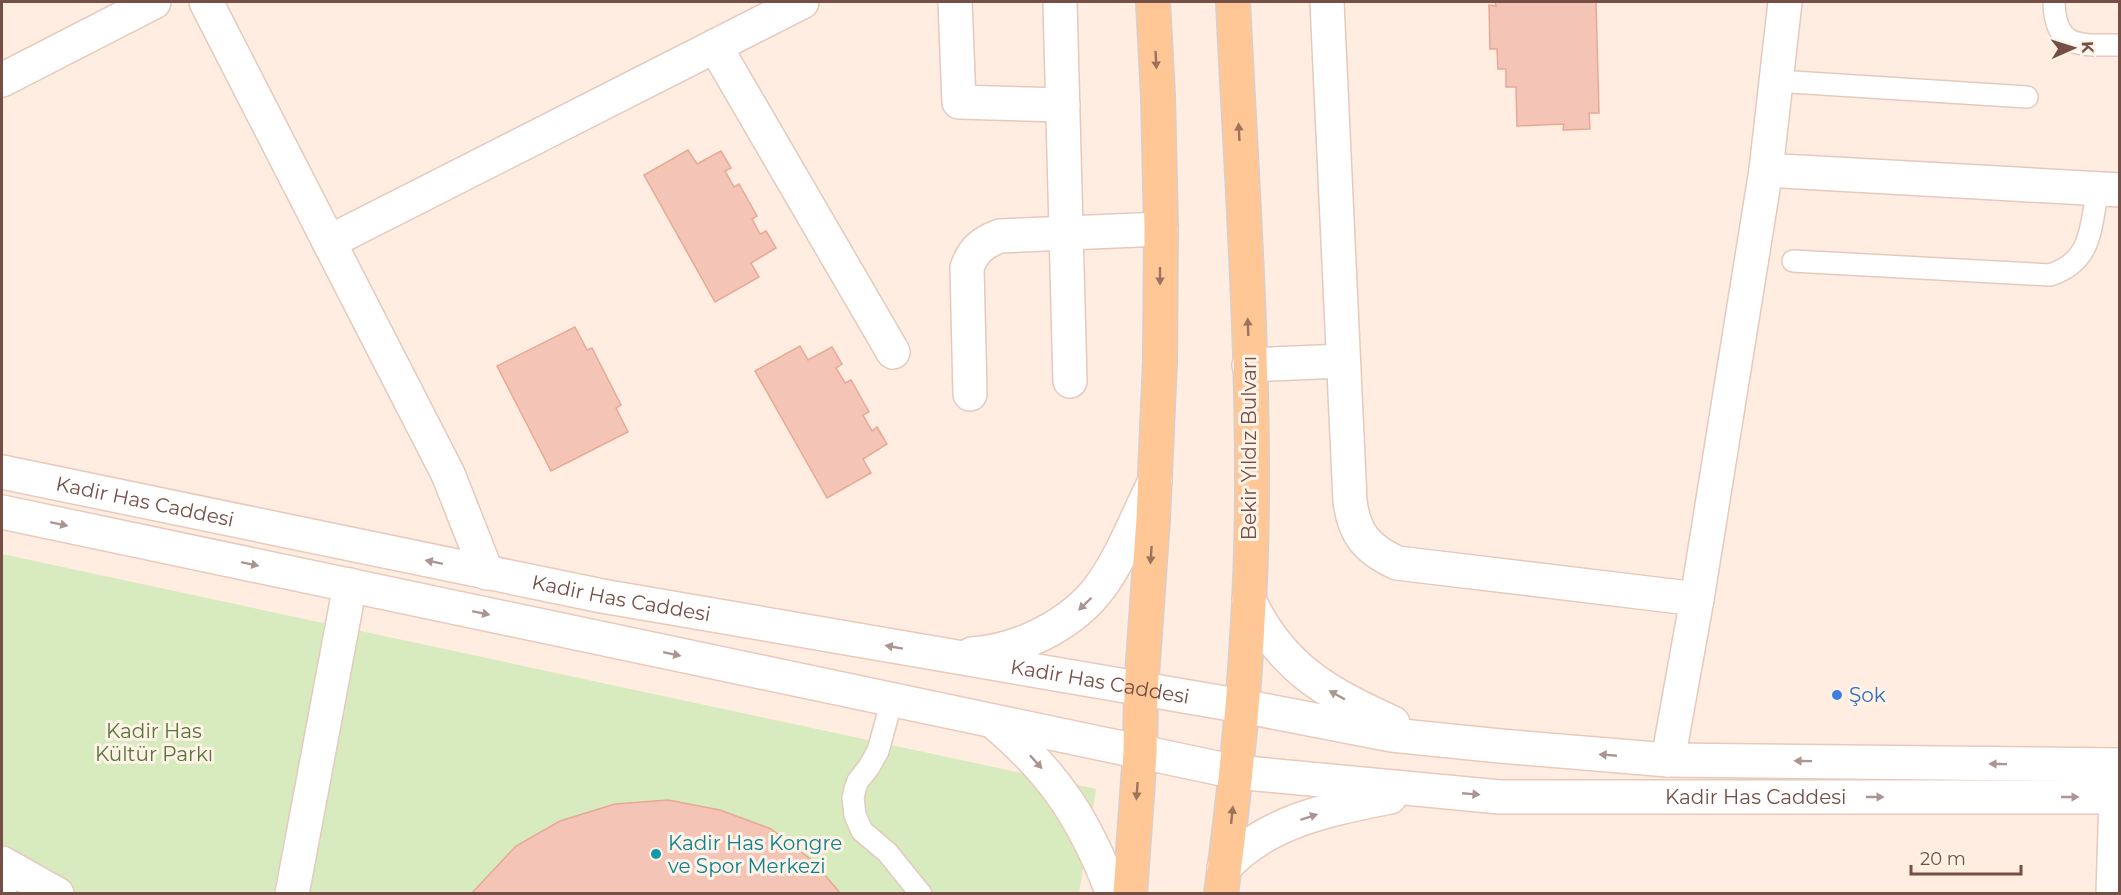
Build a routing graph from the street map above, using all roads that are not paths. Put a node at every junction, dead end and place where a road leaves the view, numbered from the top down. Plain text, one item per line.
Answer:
1 (154, 2) edge
2 (206, 2) edge
3 (802, 2) edge
4 (955, 2) edge
5 (1060, 2) edge
6 (1153, 2) edge
7 (1233, 2) edge
8 (1327, 2) edge
9 (1785, 2) edge
10 (2054, 2) edge
11 (2120, 45) edge
12 (715, 46) junction
13 (2, 80) edge
14 (1776, 81) junction
15 (2027, 97) dead end
16 (1063, 105) junction
17 (1766, 170) junction
18 (2109, 190) edge
19 (1161, 229) junction
20 (1066, 233) junction
21 (329, 242) junction
22 (1793, 261) dead end
23 (893, 352) dead end
24 (1343, 361) junction
25 (1250, 365) junction
26 (1070, 381) dead end
27 (970, 394) dead end
28 (2, 472) edge
29 (1155, 481) junction
30 (2, 512) edge
31 (488, 573) junction
32 (350, 585) junction
33 (1697, 599) junction
34 (1249, 600) junction
35 (942, 655) junction
36 (1141, 690) junction
37 (892, 700) junction
38 (1242, 706) junction
39 (993, 722) junction
40 (1427, 739) junction
41 (1140, 753) junction
42 (1668, 760) junction
43 (2120, 765) edge
44 (1236, 772) junction
45 (1427, 790) junction
46 (2118, 797) edge
47 (6, 875) edge
48 (1223, 881) edge
49 (57, 894) edge
50 (292, 894) edge
51 (921, 894) edge
52 (1113, 894) edge
53 (1130, 894) edge
54 (2113, 894) edge

1 - 13 street
2 - 21 street
3 - 12 street
4 - 16 street
5 - 16 street
6 -> 19 main road
25 -> 7 main road, Bekir Yıldız Bulvarı
8 - 24 street
9 - 14 street
10 - 11 lane
12 - 21 street
12 - 23 street
14 - 15 lane
14 - 17 street
16 - 20 street
17 - 18 street
17 - 33 street
18 - 22 lane
19 - 20 street
19 -> 29 main road
20 - 26 street
20 - 27 street
21 - 31 street
24 - 25 street
24 - 33 street
25 - 34 main road, Bekir Yıldız Bulvarı
31 -> 28 street, Kadir Has Caddesi
29 -> 35 street
29 -> 36 main road
30 -> 32 street, Kadir Has Caddesi
35 -> 31 street, Kadir Has Caddesi
32 -> 37 street, Kadir Has Caddesi
32 - 50 street
33 - 42 street
34 - 38 main road, Bekir Yıldız Bulvarı
40 -> 34 street
35 - 36 street, Kadir Has Caddesi
36 - 38 street, Kadir Has Caddesi
36 - 41 main road
37 - 39 street, Kadir Has Caddesi
37 - 51 lane
38 - 40 street, Kadir Has Caddesi
38 - 44 main road, Bekir Yıldız Bulvarı
39 - 41 street, Kadir Has Caddesi
39 -> 52 street
42 -> 40 street, Kadir Has Caddesi
41 - 44 street, Kadir Has Caddesi
41 -> 53 main road
43 -> 42 street, Kadir Has Caddesi
44 - 45 street, Kadir Has Caddesi
48 -> 44 main road, Bekir Yıldız Bulvarı
45 -> 46 street, Kadir Has Caddesi
48 -> 45 street
46 - 54 street
47 - 49 street

